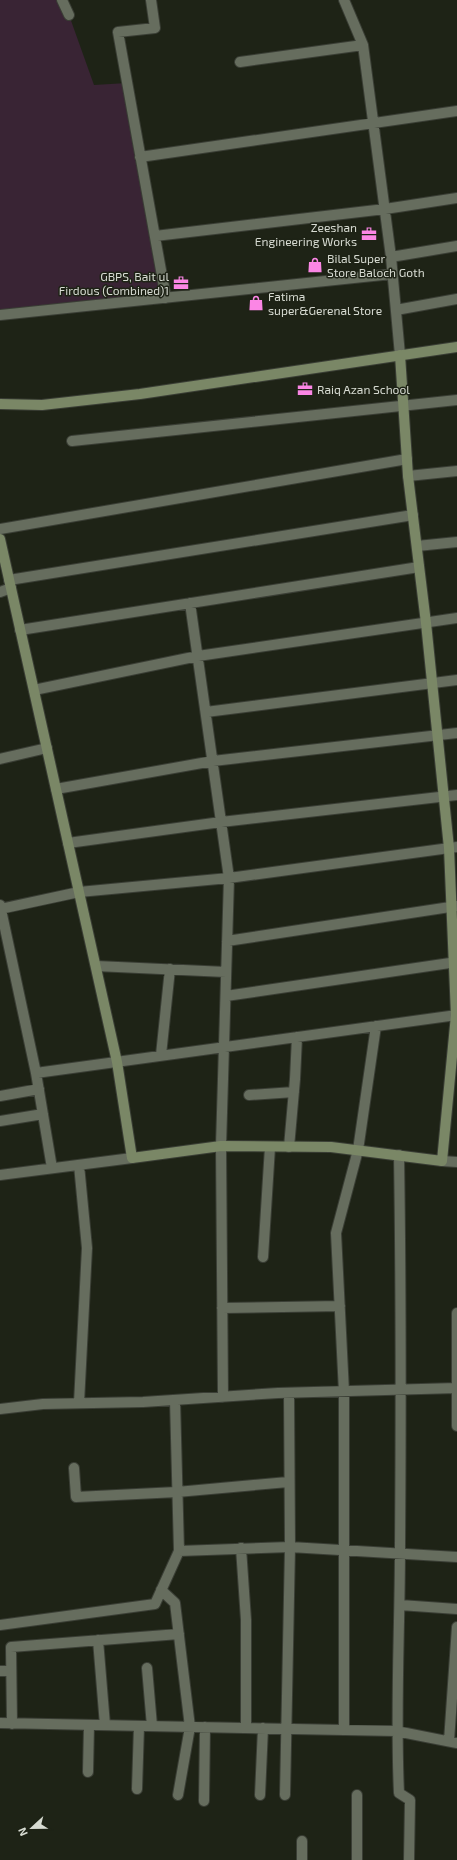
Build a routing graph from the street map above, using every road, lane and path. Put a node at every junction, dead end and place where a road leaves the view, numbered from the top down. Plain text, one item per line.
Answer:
1 (62, 0) edge
2 (151, 0) edge
3 (344, 0) edge
4 (68, 15) dead end
5 (363, 45) junction
6 (240, 62) dead end
7 (457, 111) edge
8 (373, 122) junction
9 (140, 157) junction
10 (457, 198) edge
11 (385, 209) junction
12 (155, 236) junction
13 (457, 246) edge
14 (391, 257) junction
15 (392, 274) junction
16 (166, 298) junction
17 (457, 299) edge
18 (396, 310) junction
19 (0, 315) edge
20 (457, 347) edge
21 (400, 355) junction
22 (457, 400) edge
23 (0, 404) edge
24 (403, 406) junction
25 (72, 441) dead end
26 (407, 459) junction
27 (457, 471) edge
28 (408, 476) junction
29 (413, 516) junction
30 (0, 529) edge
31 (0, 539) edge
32 (457, 542) edge
33 (417, 546) junction
34 (419, 567) junction
35 (10, 584) junction
36 (0, 592) edge
37 (190, 603) junction
38 (457, 618) edge
39 (426, 623) junction
40 (20, 630) junction
41 (198, 656) junction
42 (457, 680) edge
43 (432, 683) junction
44 (34, 690) junction
45 (206, 712) junction
46 (457, 733) edge
47 (437, 734) junction
48 (47, 748) junction
49 (0, 759) edge
50 (212, 761) junction
51 (56, 789) junction
52 (457, 795) edge
53 (444, 797) junction
54 (221, 822) junction
55 (68, 843) junction
56 (453, 847) edge
57 (229, 878) junction
58 (79, 892) junction
59 (454, 906) edge
60 (0, 907) edge
61 (227, 941) junction
62 (455, 963) edge
63 (96, 966) junction
64 (170, 969) junction
65 (226, 972) junction
66 (226, 996) junction
67 (457, 1015) edge
68 (376, 1026) junction
69 (297, 1037) junction
70 (224, 1047) junction
71 (161, 1056) junction
72 (117, 1062) junction
73 (36, 1073) junction
74 (39, 1088) junction
75 (294, 1092) junction
76 (249, 1095) dead end
77 (0, 1096) edge
78 (43, 1114) junction
79 (0, 1121) edge
80 (221, 1146) junction
81 (270, 1147) junction
82 (289, 1147) junction
83 (358, 1150) junction
84 (399, 1155) junction
85 (132, 1158) junction
86 (442, 1161) junction
87 (457, 1162) edge
88 (79, 1165) junction
89 (52, 1168) junction
90 (0, 1175) edge
91 (263, 1257) dead end
92 (340, 1306) junction
93 (222, 1308) junction
94 (457, 1313) edge
95 (457, 1388) edge
96 (402, 1390) junction
97 (344, 1392) junction
98 (290, 1393) junction
99 (223, 1397) junction
100 (175, 1400) junction
101 (79, 1404) junction
102 (0, 1409) edge
103 (457, 1426) edge
104 (74, 1468) dead end
105 (288, 1482) junction
106 (177, 1492) junction
107 (290, 1547) junction
108 (241, 1548) junction
109 (179, 1550) junction
110 (344, 1550) junction
111 (400, 1554) junction
112 (457, 1557) edge
113 (161, 1590) junction
114 (400, 1605) junction
115 (457, 1609) edge
116 (0, 1625) edge
117 (457, 1627) edge
118 (179, 1634) junction
119 (98, 1640) junction
120 (147, 1668) dead end
121 (0, 1671) edge
122 (11, 1671) junction
123 (0, 1723) edge
124 (12, 1724) junction
125 (89, 1725) junction
126 (105, 1725) junction
127 (139, 1726) junction
128 (152, 1726) junction
129 (190, 1727) junction
130 (205, 1727) junction
131 (246, 1728) junction
132 (263, 1728) junction
133 (286, 1729) junction
134 (344, 1730) junction
135 (396, 1731) junction
136 (453, 1742) edge
137 (88, 1772) dead end
138 (137, 1789) dead end
139 (178, 1795) dead end
140 (260, 1795) dead end
141 (285, 1795) dead end
142 (357, 1795) dead end
143 (204, 1801) dead end
144 (302, 1841) dead end
145 (302, 1860) edge
146 (357, 1860) edge
147 (409, 1860) edge

1 - 4 street
2 - 9 street
3 - 5 street
5 - 6 street
5 - 8 street
7 - 8 street
8 - 9 street
8 - 11 street
9 - 12 street
10 - 11 street
11 - 12 street
11 - 14 street
12 - 16 street
13 - 14 street
14 - 15 street
15 - 16 street
15 - 18 street
16 - 19 street
17 - 18 street
18 - 21 street
20 - 21 street
21 - 23 street
21 - 24 street
22 - 24 street
24 - 25 street
24 - 26 street
26 - 28 street
26 - 30 street
27 - 28 street
28 - 29 street
29 - 33 street
29 - 35 street
31 - 35 street
32 - 33 street
33 - 34 street
34 - 37 street
34 - 39 street
35 - 36 street
35 - 40 street
37 - 40 street
37 - 41 street
38 - 39 street
39 - 41 street
39 - 43 street
40 - 44 street
41 - 44 street
41 - 45 street
42 - 43 street
43 - 45 street
43 - 47 street
44 - 48 street
45 - 50 street
46 - 47 street
47 - 50 street
47 - 53 street
48 - 49 street
48 - 51 street
50 - 51 street
50 - 54 street
51 - 55 street
52 - 53 street
53 - 54 street
53 - 56 street
54 - 55 street
54 - 57 street
55 - 58 street
56 - 57 street
56 - 59 street
57 - 58 street
57 - 61 street
58 - 60 street
58 - 63 street
59 - 61 street
59 - 62 street
60 - 73 street
61 - 65 street
62 - 66 street
62 - 67 street
63 - 64 street
63 - 72 street
64 - 65 street
64 - 71 street
65 - 66 street
66 - 70 street
67 - 68 street
67 - 86 street
68 - 69 street
68 - 83 street
69 - 70 street
69 - 75 street
70 - 71 street
70 - 80 street
71 - 72 street
72 - 73 street
72 - 85 street
73 - 74 street
74 - 77 street
74 - 78 street
75 - 76 street
75 - 82 street
78 - 79 street
78 - 89 street
80 - 81 street
80 - 85 street
80 - 93 street
81 - 82 street
81 - 91 street
82 - 83 street
83 - 84 street
83 - 92 street
84 - 86 street
84 - 96 street
85 - 88 street
86 - 87 street
88 - 89 street
88 - 101 street
89 - 90 street
92 - 93 street
92 - 97 street
93 - 99 street
94 - 95 street
95 - 96 street
95 - 103 street
96 - 97 street
96 - 111 street
97 - 98 street
97 - 110 street
98 - 99 street
98 - 105 street
99 - 100 street
100 - 101 street
100 - 106 street
101 - 102 street
104 - 106 street
105 - 106 street
105 - 107 street
106 - 109 street
107 - 108 street
107 - 110 street
107 - 133 street
108 - 109 street
108 - 131 street
109 - 113 street
110 - 111 street
110 - 134 street
111 - 112 street
111 - 114 street
113 - 116 street
113 - 118 street
114 - 115 street
114 - 135 street
117 - 136 street
118 - 119 street
118 - 129 street
119 - 122 street
119 - 126 street
120 - 128 street
121 - 122 street
122 - 124 street
123 - 124 street
124 - 125 street
125 - 126 street
125 - 137 street
126 - 127 street
127 - 128 street
127 - 138 street
128 - 129 street
129 - 130 street
129 - 139 street
130 - 131 street
130 - 143 street
131 - 132 street
132 - 133 street
132 - 140 street
133 - 134 street
133 - 141 street
134 - 135 street
135 - 136 street
135 - 147 street
142 - 146 street
144 - 145 street

